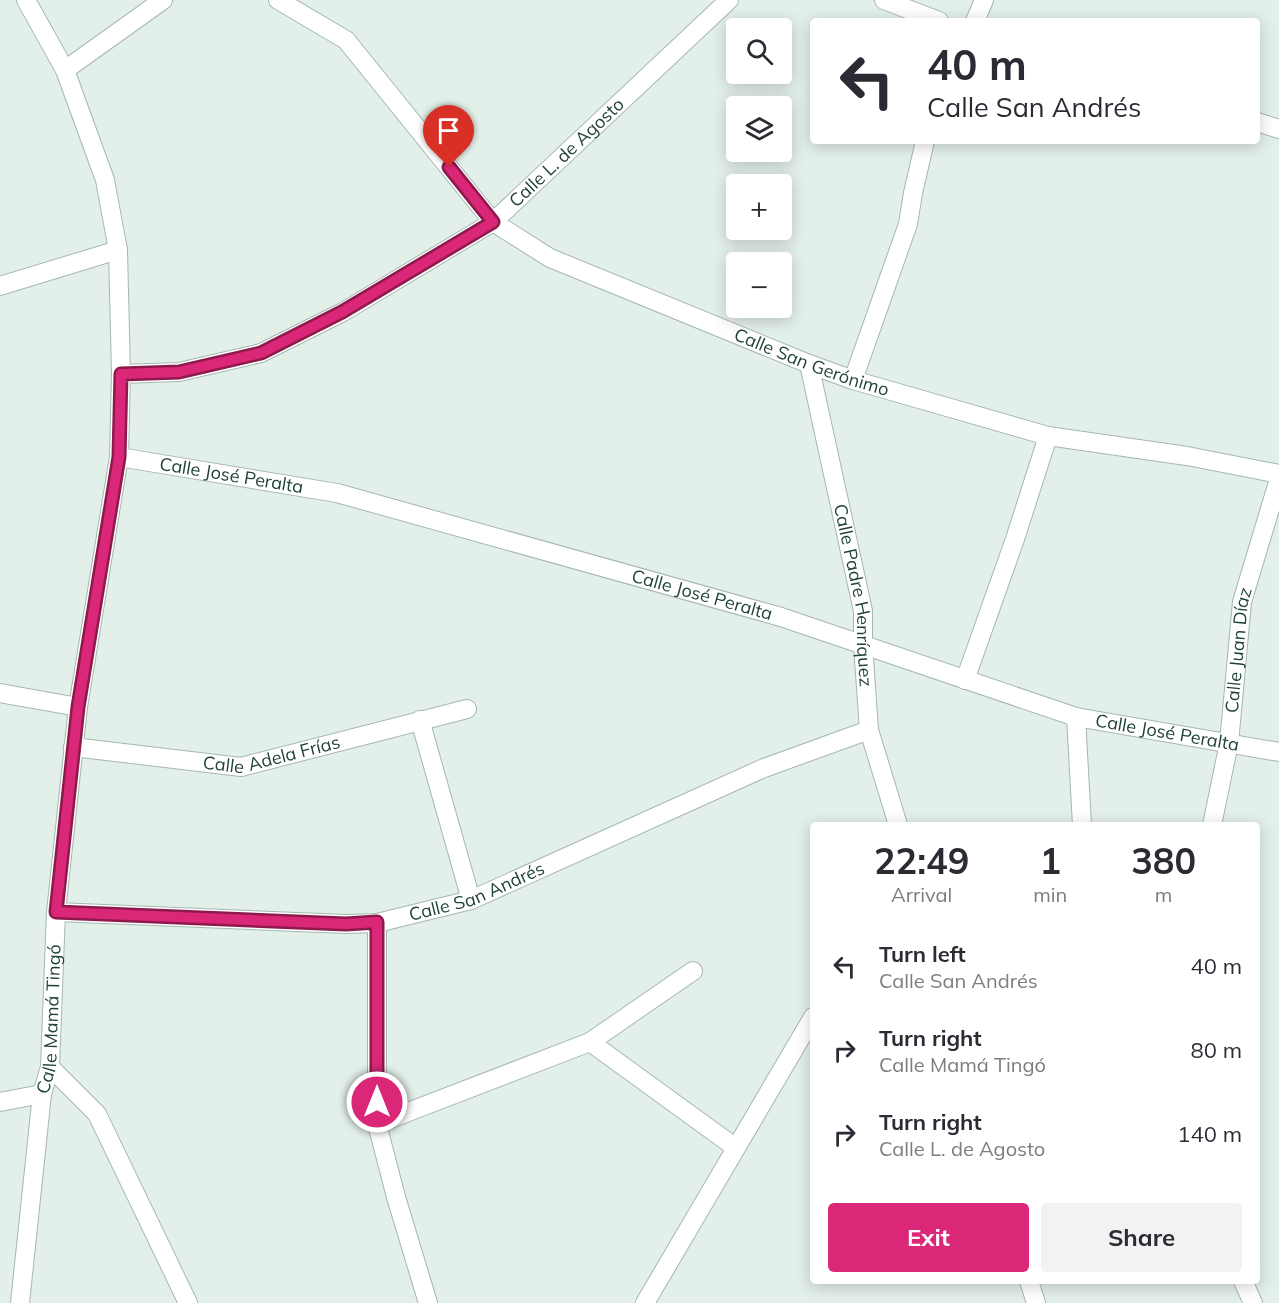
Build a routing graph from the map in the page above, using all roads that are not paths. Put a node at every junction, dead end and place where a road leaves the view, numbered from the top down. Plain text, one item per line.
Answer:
1 (26, 0) edge
2 (163, 0) edge
3 (278, 0) edge
4 (729, 0) edge
5 (884, 0) edge
6 (984, 0) edge
7 (931, 18) edge
8 (976, 18) edge
9 (65, 70) junction
10 (1260, 123) edge
11 (1279, 129) edge
12 (924, 144) edge
13 (493, 222) junction
14 (118, 250) junction
15 (0, 286) edge
16 (809, 364) junction
17 (121, 374) junction
18 (853, 380) junction
19 (1048, 436) junction
20 (119, 457) junction
21 (1279, 477) edge
22 (863, 645) junction
23 (965, 680) junction
24 (0, 693) edge
25 (78, 707) junction
26 (467, 709) dead end
27 (1076, 717) junction
28 (420, 720) junction
29 (869, 730) junction
30 (1229, 743) junction
31 (73, 747) junction
32 (1279, 752) edge
33 (897, 822) edge
34 (1082, 822) edge
35 (1213, 822) edge
36 (471, 900) junction
37 (56, 912) junction
38 (377, 922) junction
39 (693, 971) dead end
40 (810, 1022) edge
41 (590, 1042) junction
42 (50, 1067) junction
43 (42, 1094) junction
44 (0, 1102) edge
45 (377, 1124) junction
46 (736, 1148) junction
47 (1030, 1284) edge
48 (1244, 1284) edge
49 (21, 1303) edge
50 (188, 1303) edge
51 (428, 1303) edge
52 (645, 1303) edge
53 (1036, 1303) edge
54 (1253, 1303) edge

1 - 9 street, Calle Mamá Tingó
2 - 9 street
3 - 13 street, Calle San Gerónimo
4 - 13 street, Calle L. de Agosto
5 - 7 street
6 - 8 street
9 - 14 street, Calle Mamá Tingó
10 - 11 street
12 - 18 street
13 - 16 street, Calle San Gerónimo
13 - 17 street, Calle L. de Agosto
14 - 15 street
14 - 17 street, Calle Mamá Tingó
16 - 18 street, Calle San Gerónimo
16 - 22 street, Calle Padre Henríquez
17 - 20 street, Calle Mamá Tingó
18 - 19 street, Calle San Gerónimo
19 - 21 street, Calle San Gerónimo
19 - 23 street
20 - 22 street, Calle José Peralta
20 - 25 street, Calle Mamá Tingó
21 - 30 street, Calle Juan Díaz
22 - 23 street, Calle José Peralta
22 - 29 street, Calle Padre Henríquez
23 - 27 street, Calle José Peralta
24 - 25 street
25 - 31 street, Calle Mamá Tingó
26 - 28 street, Calle Adela Frías
27 - 30 street, Calle José Peralta
27 - 34 street
28 - 31 street, Calle Adela Frías
28 - 36 street
29 - 33 street, Calle Padre Henríquez
29 - 36 street, Calle San Andrés
30 - 32 street, Calle José Peralta
30 - 35 street, Calle Juan Díaz
31 - 37 street, Calle Mamá Tingó
36 - 38 street, Calle San Andrés
37 - 38 street, Calle San Andrés
37 - 42 street, Calle Mamá Tingó
38 - 45 street
39 - 41 street
40 - 46 street
41 - 45 street
41 - 46 street
42 - 43 street, Calle Mamá Tingó
42 - 50 street
43 - 44 street
43 - 49 street, Calle Mamá Tingó
45 - 51 street
46 - 52 street
47 - 53 street
48 - 54 street

